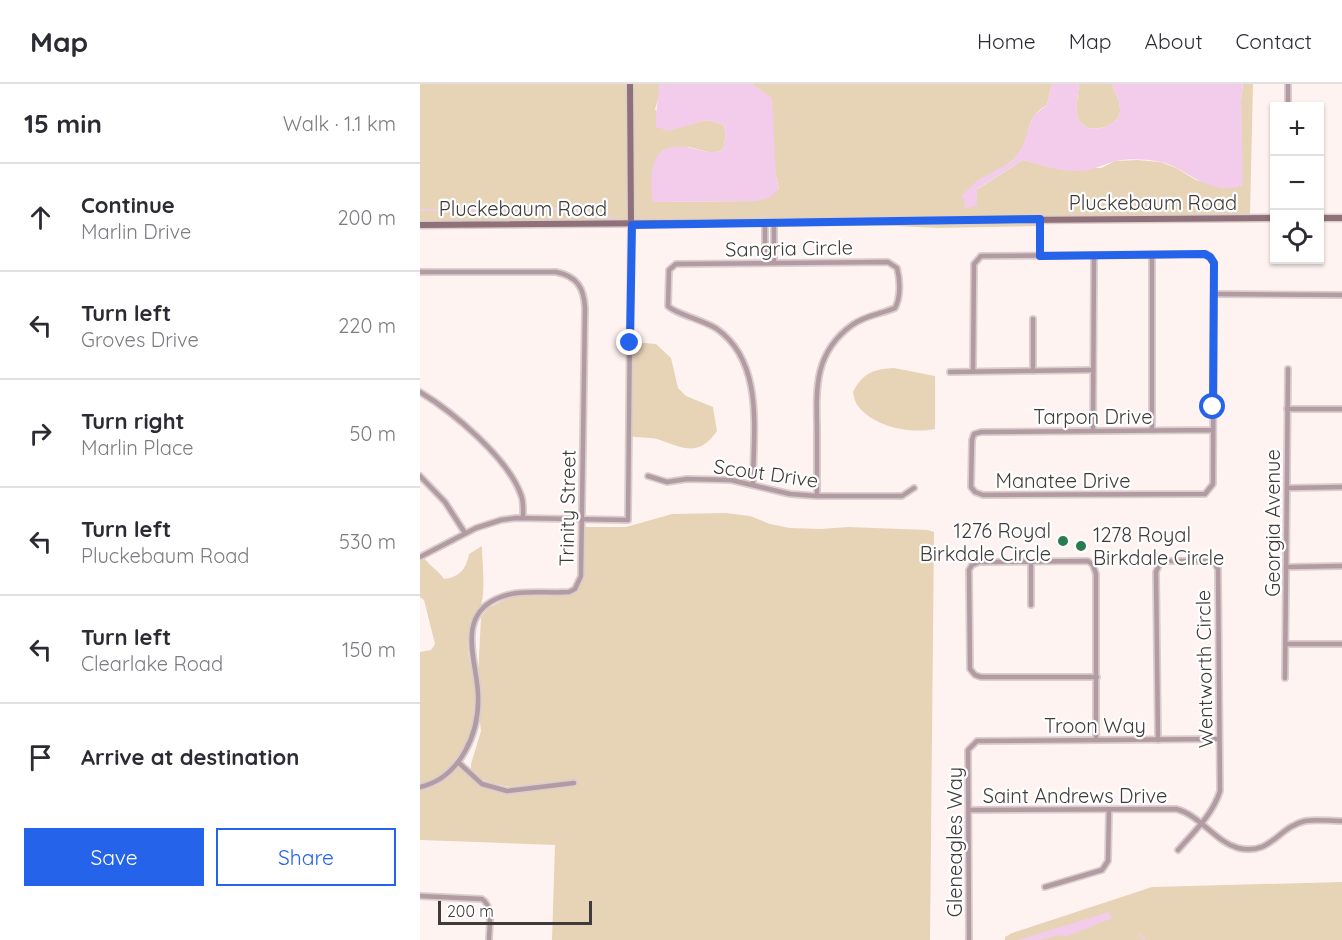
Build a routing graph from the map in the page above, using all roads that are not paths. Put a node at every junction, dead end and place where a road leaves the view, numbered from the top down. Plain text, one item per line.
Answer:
1 (630, 84) edge
2 (1288, 84) edge
3 (1288, 102) edge
4 (1270, 218) edge
5 (1324, 218) edge
6 (1342, 218) edge
7 (1040, 219) junction
8 (765, 223) junction
9 (774, 223) junction
10 (420, 225) edge
11 (632, 225) junction
12 (1152, 255) junction
13 (1040, 256) junction
14 (1094, 256) junction
15 (765, 263) junction
16 (774, 263) junction
17 (420, 272) edge
18 (1214, 294) junction
19 (1342, 295) edge
20 (1033, 319) dead end
21 (1288, 369) dead end
22 (1093, 370) junction
23 (973, 371) junction
24 (1033, 371) junction
25 (950, 372) dead end
26 (420, 392) edge
27 (1342, 409) edge
28 (1287, 410) junction
29 (1093, 430) junction
30 (1152, 430) junction
31 (1213, 430) junction
32 (975, 434) joint
33 (420, 476) edge
34 (648, 476) dead end
35 (753, 484) junction
36 (914, 488) dead end
37 (1287, 488) junction
38 (1342, 488) edge
39 (817, 496) junction
40 (523, 518) junction
41 (583, 519) junction
42 (465, 533) junction
43 (420, 558) edge
44 (1031, 562) junction
45 (1342, 566) edge
46 (1286, 567) junction
47 (1031, 605) dead end
48 (1286, 644) junction
49 (1342, 644) edge
50 (1097, 677) junction
51 (1285, 678) dead end
52 (1096, 739) junction
53 (1219, 739) junction
54 (1158, 740) junction
55 (972, 745) joint
56 (459, 763) junction
57 (574, 783) dead end
58 (420, 787) edge
59 (969, 810) junction
60 (1109, 810) junction
61 (1342, 821) edge
62 (1201, 824) junction
63 (1178, 850) dead end
64 (1045, 887) dead end
65 (420, 896) edge
66 (489, 940) edge
67 (969, 940) edge

1 - 11 street
2 - 3 street
4 - 7 street, Pluckebaum Road
5 - 6 street
7 - 9 street, Pluckebaum Road
7 - 13 street
8 - 9 street, Pluckebaum Road
8 - 11 street, Pluckebaum Road
8 - 15 street
9 - 16 street
10 - 11 street, Pluckebaum Road
11 - 41 street
12 - 14 street
12 - 18 street
12 - 30 street
13 - 14 street
13 - 23 street
14 - 22 street
15 - 16 street, Sangria Circle
15 - 35 street, Sangria Circle
16 - 39 street, Sangria Circle
17 - 41 street, Trinity Street
18 - 19 street
18 - 31 street
20 - 24 street
21 - 28 street, Georgia Avenue
22 - 24 street
22 - 29 street
23 - 24 street
23 - 25 street
26 - 40 street
27 - 28 street
28 - 37 street, Georgia Avenue
29 - 30 street, Tarpon Drive
29 - 32 street, Tarpon Drive
30 - 31 street, Tarpon Drive
31 - 32 street, Manatee Drive
33 - 42 street
34 - 35 street, Scout Drive
35 - 39 street, Scout Drive
36 - 39 street, Scout Drive
37 - 38 street
37 - 46 street, Georgia Avenue
40 - 41 street
40 - 42 street
41 - 56 street, Trinity Street
42 - 43 street
44 - 47 street
44 - 50 street
44 - 50 street
45 - 46 street
46 - 48 street, Georgia Avenue
48 - 49 street
48 - 51 street, Georgia Avenue
50 - 52 street
52 - 54 street, Troon Way
52 - 55 street, Troon Way
53 - 54 street, Troon Way
53 - 54 street, Wentworth Circle
53 - 62 street, Wentworth Circle
55 - 59 street, Gleneagles Way
56 - 57 street
56 - 58 street, Trinity Street
59 - 60 street, Saint Andrews Drive
59 - 67 street, Gleneagles Way
60 - 62 street, Saint Andrews Drive
60 - 64 street
61 - 62 street, Saint Andrews Drive
62 - 63 street, Wentworth Circle
65 - 66 street

